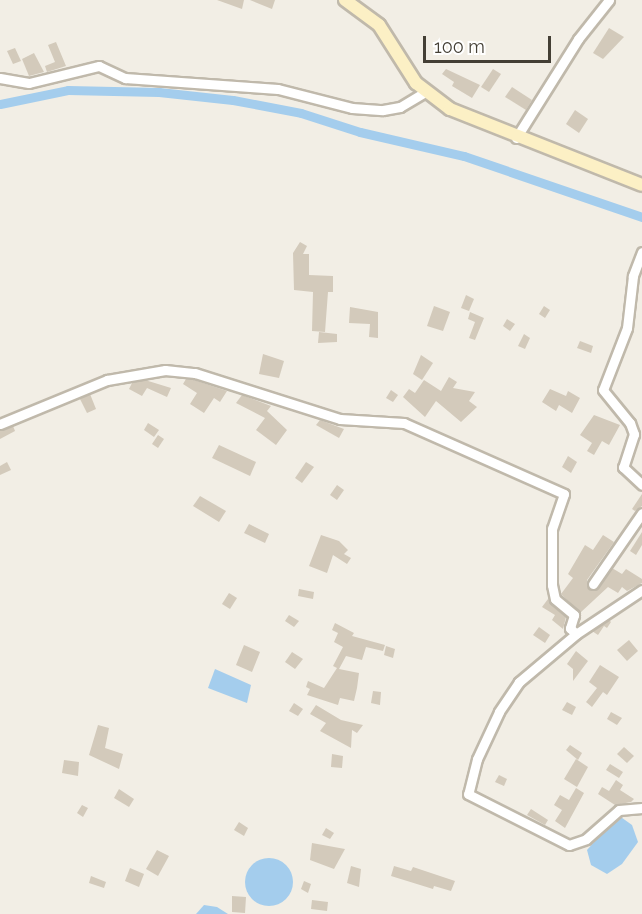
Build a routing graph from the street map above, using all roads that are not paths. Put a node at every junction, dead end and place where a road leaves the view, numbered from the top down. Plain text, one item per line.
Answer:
1 (345, 0) edge
2 (609, 0) edge
3 (0, 78) edge
4 (425, 92) junction
5 (516, 138) junction
6 (642, 185) edge
7 (642, 252) edge
8 (0, 424) edge
9 (642, 485) edge
10 (642, 513) edge
11 (593, 584) dead end
12 (642, 590) edge
13 (576, 634) junction
14 (642, 808) edge

1 - 4 main road
2 - 5 street
3 - 4 street
4 - 5 main road
5 - 6 main road
7 - 9 street
8 - 13 street
10 - 11 street
12 - 13 street
13 - 14 street

